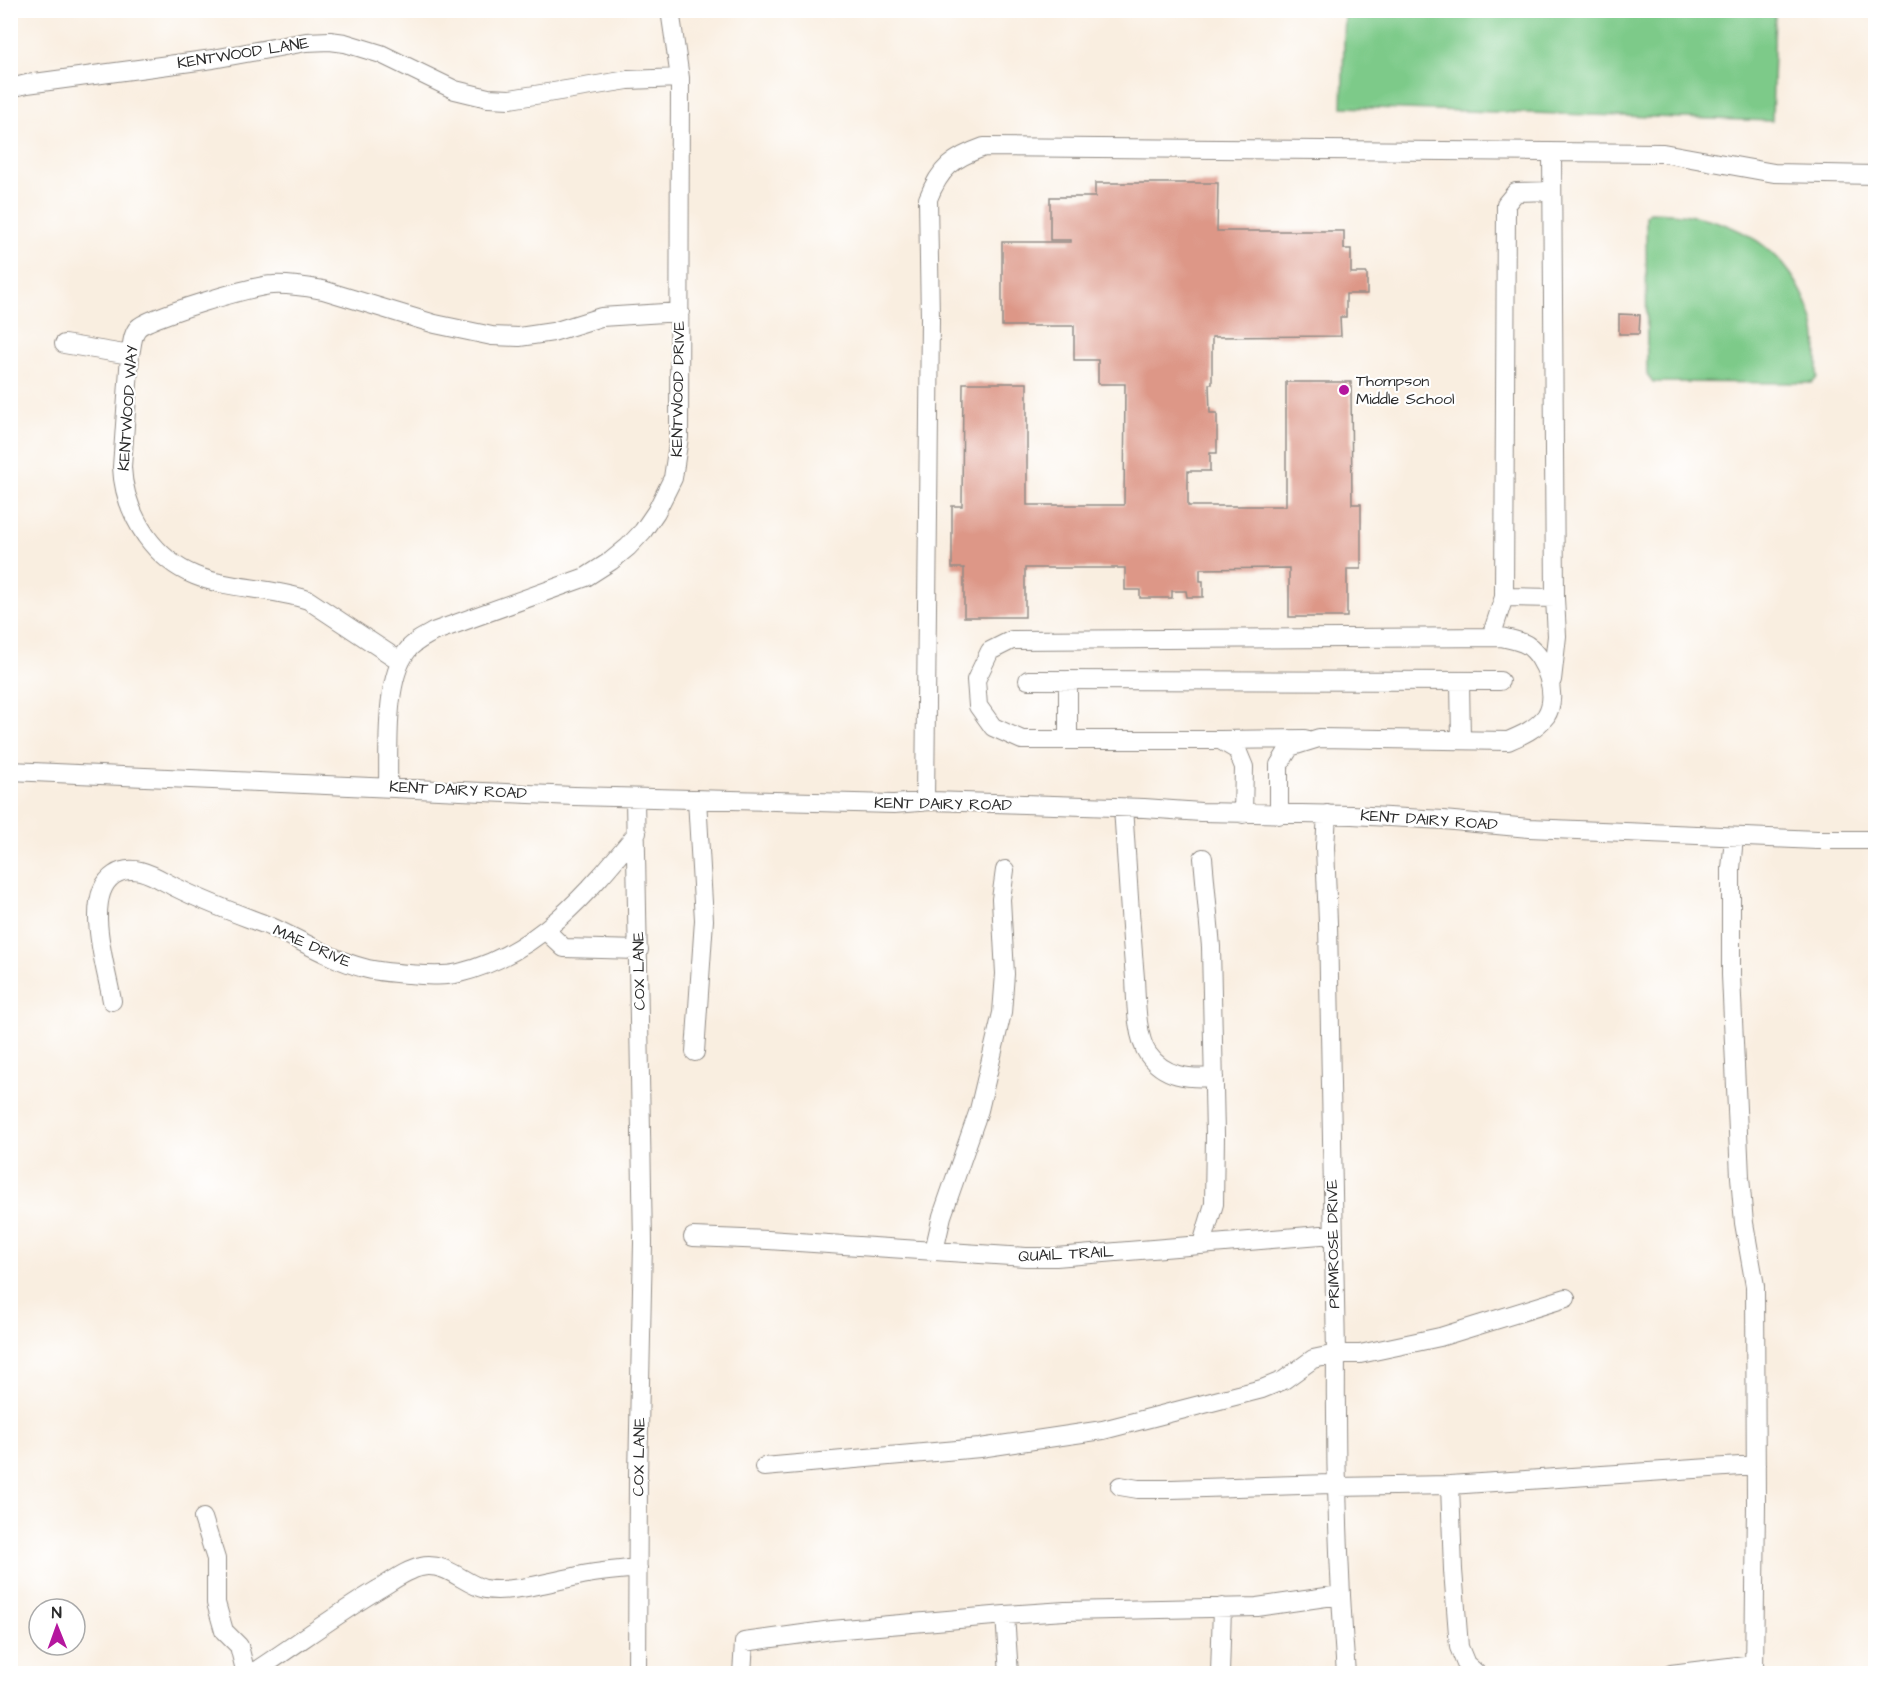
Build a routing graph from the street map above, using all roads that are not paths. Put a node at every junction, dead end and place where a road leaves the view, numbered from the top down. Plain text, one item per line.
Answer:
1 (670, 10) edge
2 (680, 78) junction
3 (10, 88) edge
4 (1552, 152) junction
5 (1875, 175) edge
6 (1552, 191) junction
7 (680, 312) junction
8 (64, 344) dead end
9 (130, 354) junction
10 (1504, 597) junction
11 (1555, 598) junction
12 (1491, 637) junction
13 (400, 661) junction
14 (1028, 680) dead end
15 (1068, 680) junction
16 (1460, 681) junction
17 (1500, 681) dead end
18 (1552, 688) junction
19 (1319, 738) junction
20 (1068, 740) junction
21 (1220, 740) junction
22 (1461, 740) junction
23 (10, 771) edge
24 (388, 787) junction
25 (635, 798) junction
26 (697, 799) junction
27 (925, 801) junction
28 (1123, 808) junction
29 (1243, 814) junction
30 (1326, 814) junction
31 (1279, 815) junction
32 (637, 833) junction
33 (1734, 837) junction
34 (1875, 840) edge
35 (1203, 858) dead end
36 (1005, 870) dead end
37 (545, 930) junction
38 (639, 950) junction
39 (112, 1000) dead end
40 (695, 1052) dead end
41 (1214, 1077) junction
42 (1333, 1234) junction
43 (693, 1238) dead end
44 (1202, 1244) junction
45 (934, 1251) junction
46 (1566, 1298) dead end
47 (1336, 1354) junction
48 (1756, 1466) junction
49 (764, 1467) dead end
50 (1450, 1485) junction
51 (1120, 1486) dead end
52 (1337, 1487) junction
53 (203, 1518) dead end
54 (638, 1568) junction
55 (1340, 1595) junction
56 (1222, 1607) junction
57 (1005, 1615) junction
58 (1754, 1669) edge
59 (246, 1674) edge
60 (252, 1674) edge
61 (637, 1674) edge
62 (742, 1674) edge
63 (1008, 1674) edge
64 (1220, 1674) edge
65 (1346, 1674) edge
66 (1477, 1674) edge
67 (1671, 1674) edge

1 - 2 street, KENTWOOD DRIVE
2 - 3 street, KENTWOOD LANE
2 - 7 street, KENTWOOD DRIVE
4 - 5 street
4 - 6 street
4 - 27 street
6 - 10 street
6 - 11 street
7 - 9 street, KENTWOOD WAY
7 - 13 street, KENTWOOD DRIVE
8 - 9 street
9 - 13 street, KENTWOOD WAY
10 - 11 street
10 - 12 street
11 - 18 street
12 - 18 street
12 - 20 street
13 - 24 street, KENTWOOD DRIVE
14 - 15 street
15 - 16 street
15 - 20 street
16 - 17 street
16 - 22 street
18 - 22 street
19 - 21 street
19 - 22 street
19 - 31 street
20 - 21 street
21 - 29 street
23 - 24 street, KENT DAIRY ROAD
24 - 25 street, KENT DAIRY ROAD
25 - 26 street, KENT DAIRY ROAD
25 - 32 street, COX LANE
26 - 27 street, KENT DAIRY ROAD
26 - 40 street
27 - 28 street, KENT DAIRY ROAD
28 - 29 street, KENT DAIRY ROAD
28 - 41 street
29 - 31 street, KENT DAIRY ROAD
30 - 31 street, KENT DAIRY ROAD
30 - 33 street, KENT DAIRY ROAD
30 - 42 street, PRIMROSE DRIVE
32 - 37 street, MAE DRIVE
32 - 38 street, COX LANE
33 - 34 street, KENT DAIRY ROAD
33 - 48 street
35 - 41 street
36 - 45 street
37 - 38 street
37 - 39 street, MAE DRIVE
38 - 54 street, COX LANE
41 - 44 street
42 - 44 street, QUAIL TRAIL
42 - 47 street, PRIMROSE DRIVE
43 - 45 street, QUAIL TRAIL
44 - 45 street, QUAIL TRAIL
46 - 47 street
47 - 49 street
47 - 52 street, PRIMROSE DRIVE
48 - 50 street
48 - 58 street
50 - 52 street
50 - 66 street
51 - 52 street
52 - 55 street, PRIMROSE DRIVE
53 - 59 street
54 - 60 street
54 - 61 street, COX LANE
55 - 56 street
55 - 65 street, PRIMROSE DRIVE
56 - 57 street
56 - 64 street
57 - 62 street
57 - 63 street
58 - 67 street

